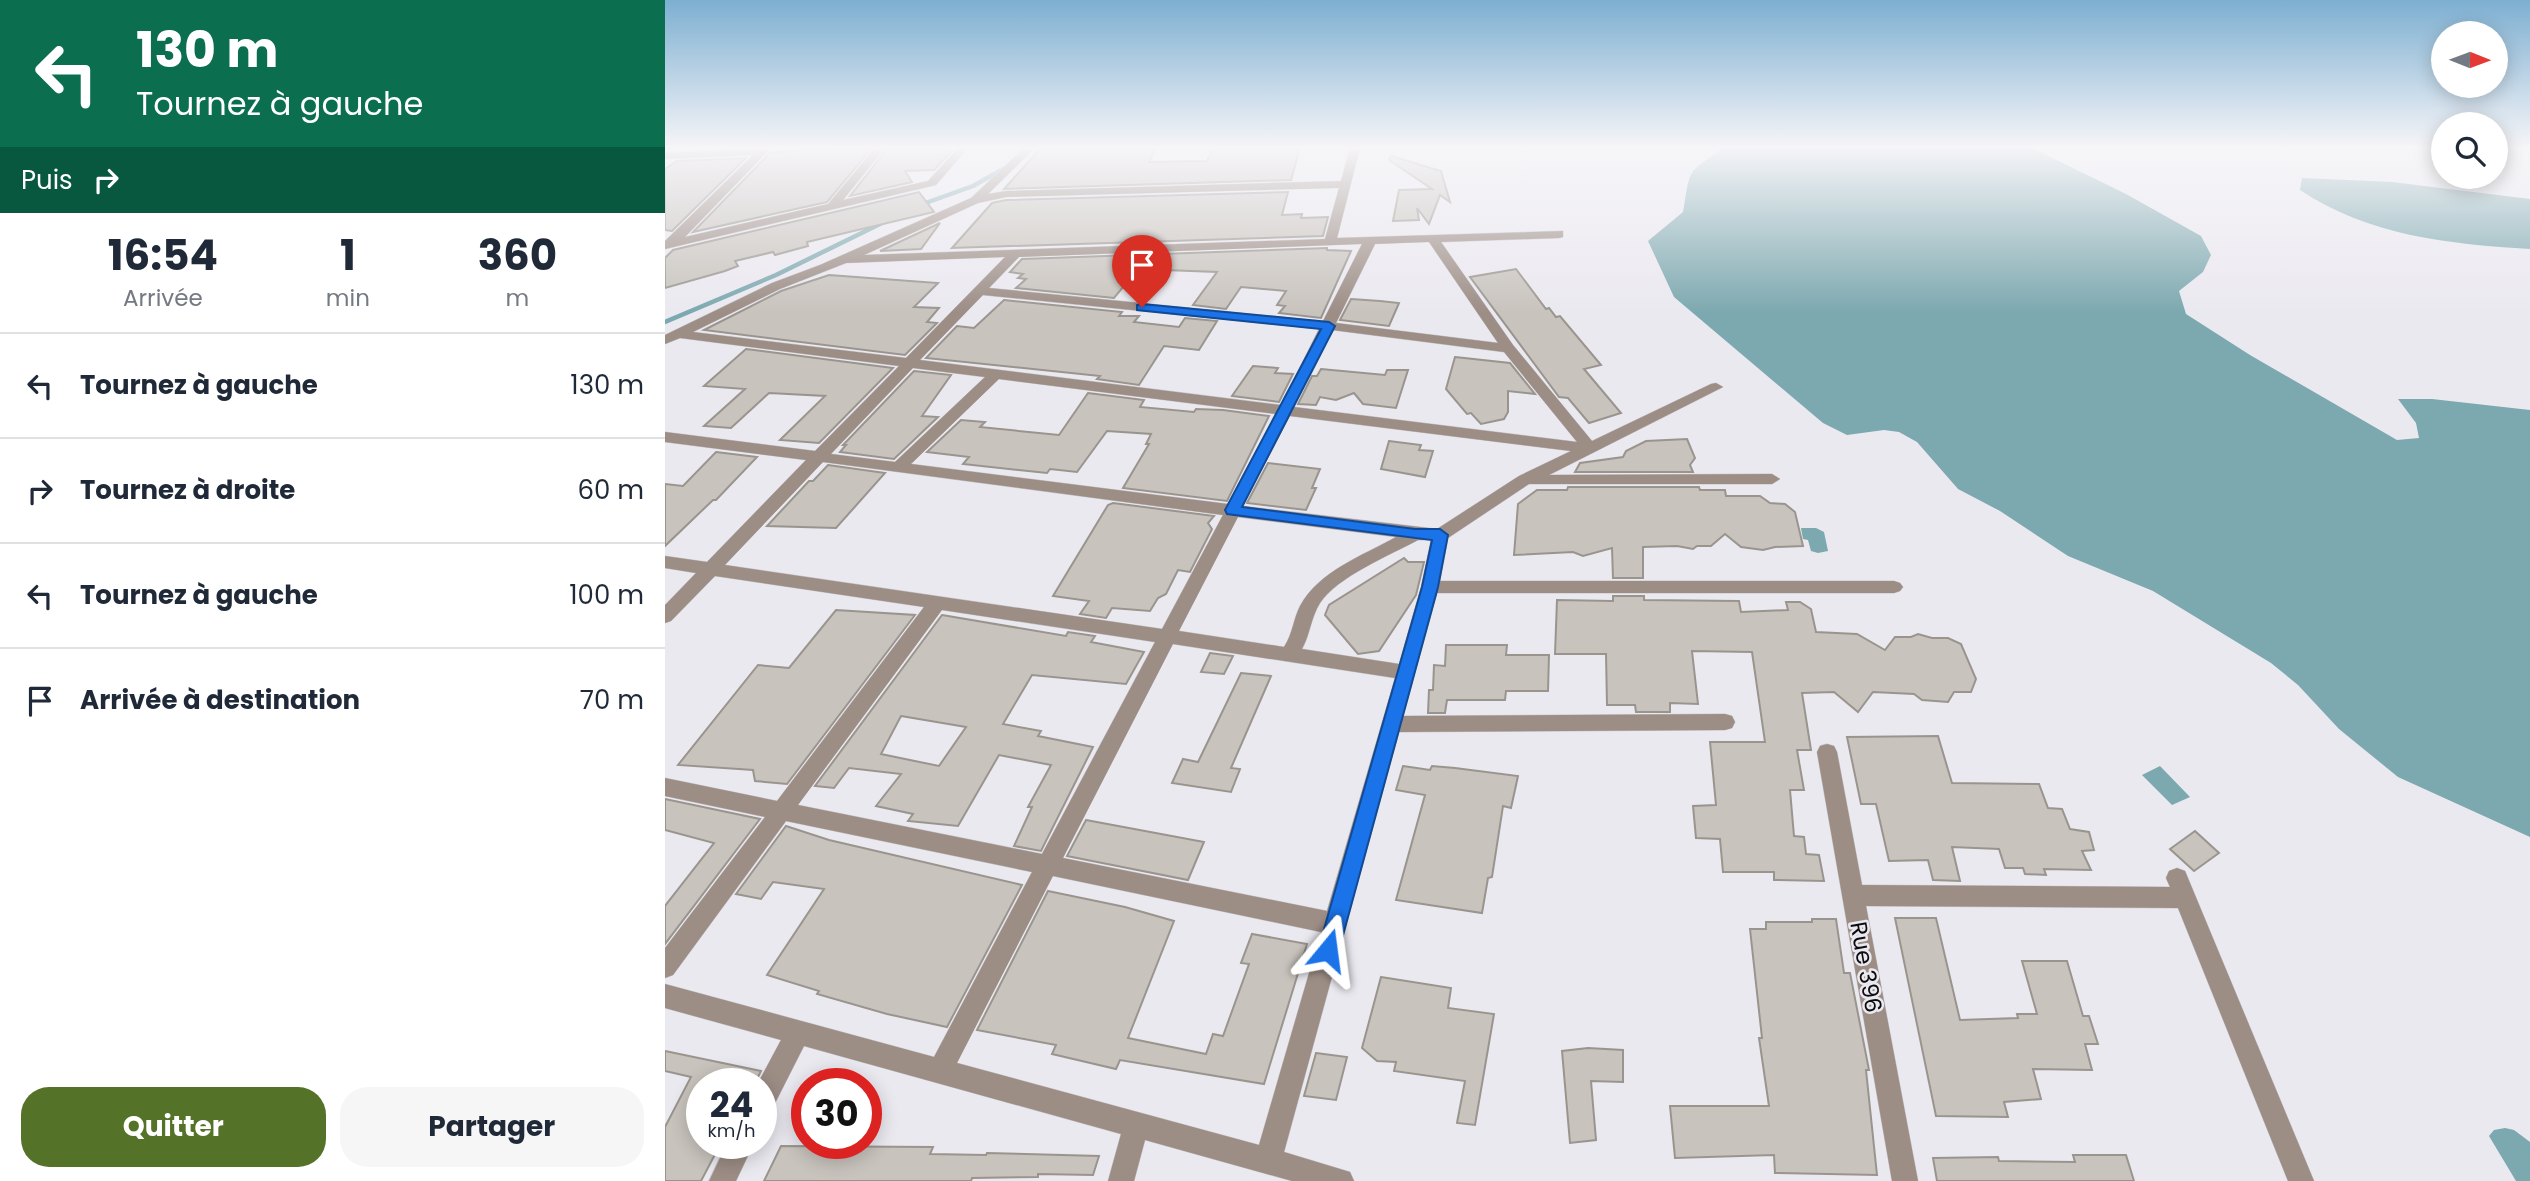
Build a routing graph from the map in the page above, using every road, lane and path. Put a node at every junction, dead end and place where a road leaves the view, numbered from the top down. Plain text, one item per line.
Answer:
1 (710, 203) edge
2 (834, 203) edge
3 (845, 203) edge
4 (968, 203) edge
5 (1340, 203) edge
6 (832, 206) junction
7 (1559, 234) dead end
8 (1434, 240) junction
9 (1330, 241) junction
10 (1370, 241) junction
11 (667, 246) edge
12 (1016, 254) junction
13 (844, 258) junction
14 (981, 291) junction
15 (1329, 326) junction
16 (680, 334) junction
17 (665, 340) edge
18 (1507, 348) junction
19 (910, 363) junction
20 (996, 374) junction
21 (1716, 387) dead end
22 (1285, 411) junction
23 (665, 437) edge
24 (1590, 449) junction
25 (819, 457) junction
26 (899, 467) junction
27 (1772, 479) dead end
28 (1525, 480) junction
29 (1233, 510) junction
30 (1415, 534) junction
31 (1440, 535) junction
32 (665, 562) edge
33 (710, 569) junction
34 (1430, 587) junction
35 (1893, 587) dead end
36 (937, 603) junction
37 (665, 616) edge
38 (1167, 636) junction
39 (1289, 655) junction
40 (1406, 672) junction
41 (1725, 722) dead end
42 (1392, 724) junction
43 (1827, 752) dead end
44 (665, 787) edge
45 (782, 811) junction
46 (1049, 864) junction
47 (1853, 895) junction
48 (1336, 924) junction
49 (665, 967) edge
50 (665, 996) edge
51 (798, 1032) junction
52 (940, 1071) junction
53 (777, 1073) edge
54 (1136, 1125) junction
55 (733, 1159) edge
56 (1268, 1161) junction
57 (722, 1181) edge
58 (1121, 1181) edge
59 (1341, 1181) edge
60 (1905, 1181) edge
61 (2301, 1181) edge

1 - 11 street
2 - 6 street
3 - 6 street
4 - 13 street
5 - 9 street
6 - 11 street
7 - 8 street
8 - 10 street
8 - 18 street
9 - 10 street
9 - 12 street
10 - 15 street
12 - 13 street
12 - 14 street
13 - 16 street
14 - 15 street
14 - 19 street
15 - 18 street
15 - 22 street
16 - 17 street
16 - 19 street
18 - 24 street
19 - 20 street
19 - 25 street
20 - 22 street
20 - 26 street
21 - 24 street
22 - 24 street
22 - 29 street
23 - 25 street
24 - 28 street
25 - 26 street
25 - 33 street
26 - 29 street
27 - 28 street
28 - 31 street
29 - 30 street
29 - 38 street
30 - 31 street
30 - 39 street
31 - 34 street
32 - 33 street
33 - 36 street
33 - 37 street
34 - 35 street
34 - 40 street
36 - 38 street
36 - 45 street
38 - 39 street
38 - 46 street
39 - 40 street
40 - 42 street
41 - 42 street
42 - 48 street
43 - 47 street, Rue 396
44 - 45 street
45 - 46 street
45 - 49 street
46 - 48 street
46 - 52 street
47 - 60 street, Rue 396
47 - 61 street
48 - 56 street
50 - 51 street
51 - 52 street
51 - 53 street
52 - 54 street
54 - 56 street
54 - 58 street
55 - 57 street
56 - 59 street

